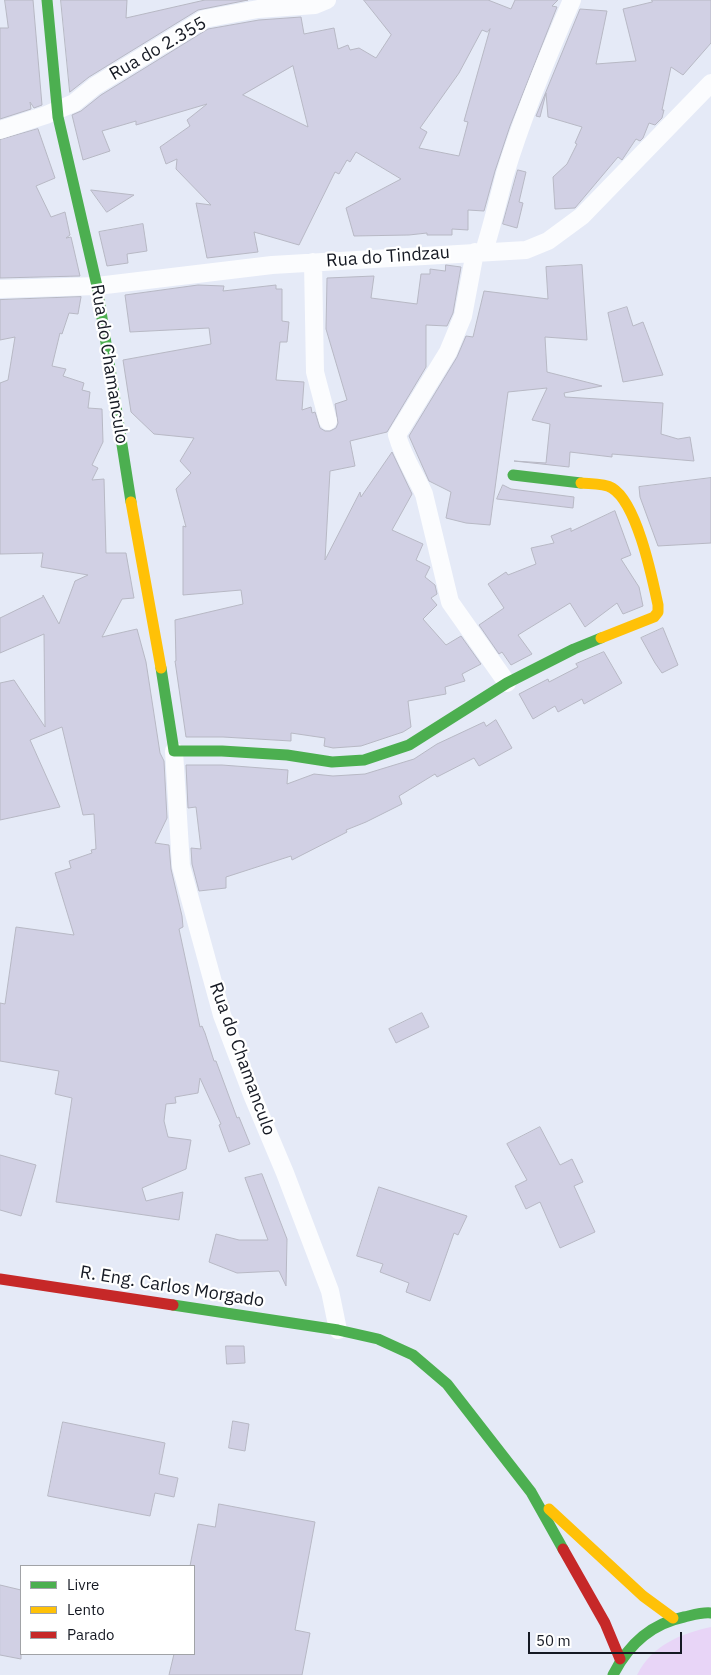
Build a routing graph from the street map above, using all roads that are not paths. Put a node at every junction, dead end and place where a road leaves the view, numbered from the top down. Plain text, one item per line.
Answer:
1 (46, 0) edge
2 (327, 0) edge
3 (572, 0) edge
4 (711, 84) edge
5 (57, 110) junction
6 (0, 130) edge
7 (479, 252) junction
8 (312, 262) junction
9 (97, 286) junction
10 (0, 289) edge
11 (328, 421) dead end
12 (513, 475) dead end
13 (507, 683) junction
14 (174, 751) junction
15 (0, 1279) edge
16 (338, 1330) junction
17 (531, 1492) junction
18 (711, 1612) edge
19 (673, 1618) junction
20 (620, 1659) junction
21 (613, 1675) edge

1 - 5 main road, Rua do Chamanculo
2 - 5 street, Rua do 2.355
3 - 7 street
4 - 7 street, Rua do Tindzau
5 - 6 street, Rua do 2.355
5 - 9 main road, Rua do Chamanculo
7 - 8 street, Rua do Tindzau
7 - 13 street
8 - 9 street, Rua do Tindzau
8 - 11 street
9 - 10 street, Rua do Tindzau
9 - 14 main road, Rua do Chamanculo
12 - 13 main road
13 - 14 main road
14 - 16 street, Rua do Chamanculo
15 - 16 main road, R. Eng. Carlos Morgado
16 - 17 main road, R. Eng. Carlos Morgado
17 - 19 main road
17 - 20 main road
18 - 19 main road
19 - 20 main road
20 - 21 main road

